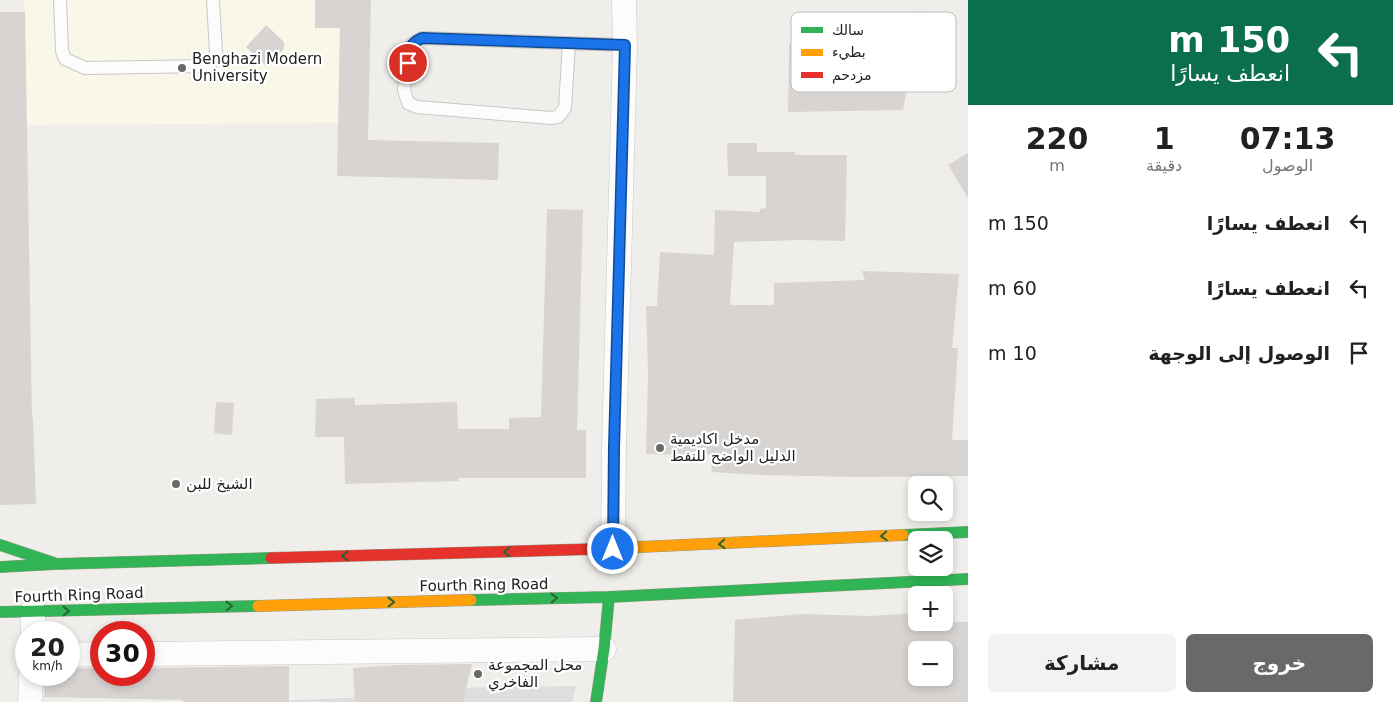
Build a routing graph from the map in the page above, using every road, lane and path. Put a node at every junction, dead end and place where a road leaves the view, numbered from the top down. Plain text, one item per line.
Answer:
1 (60, 0) edge
2 (212, 0) edge
3 (624, 0) edge
4 (569, 43) junction
5 (625, 45) junction
6 (968, 532) edge
7 (0, 545) edge
8 (613, 549) junction
9 (55, 564) junction
10 (0, 566) edge
11 (968, 579) edge
12 (609, 597) junction
13 (0, 612) edge
14 (30, 621) edge
15 (56, 621) edge
16 (604, 649) junction
17 (155, 654) edge
18 (31, 686) edge
19 (30, 702) edge
20 (596, 702) edge

1 - 2 lane
3 - 5 street
4 - 4 lane
4 - 5 lane
5 - 8 street
6 -> 8 main road, Fourth Ring Road
7 - 9 main road
8 -> 9 main road, Fourth Ring Road
9 - 10 main road, Fourth Ring Road
11 - 12 main road, Fourth Ring Road
15 -> 12 main road, Fourth Ring Road
12 - 16 main road
13 - 14 main road, Fourth Ring Road
16 - 17 street
16 - 20 main road
18 - 19 street

